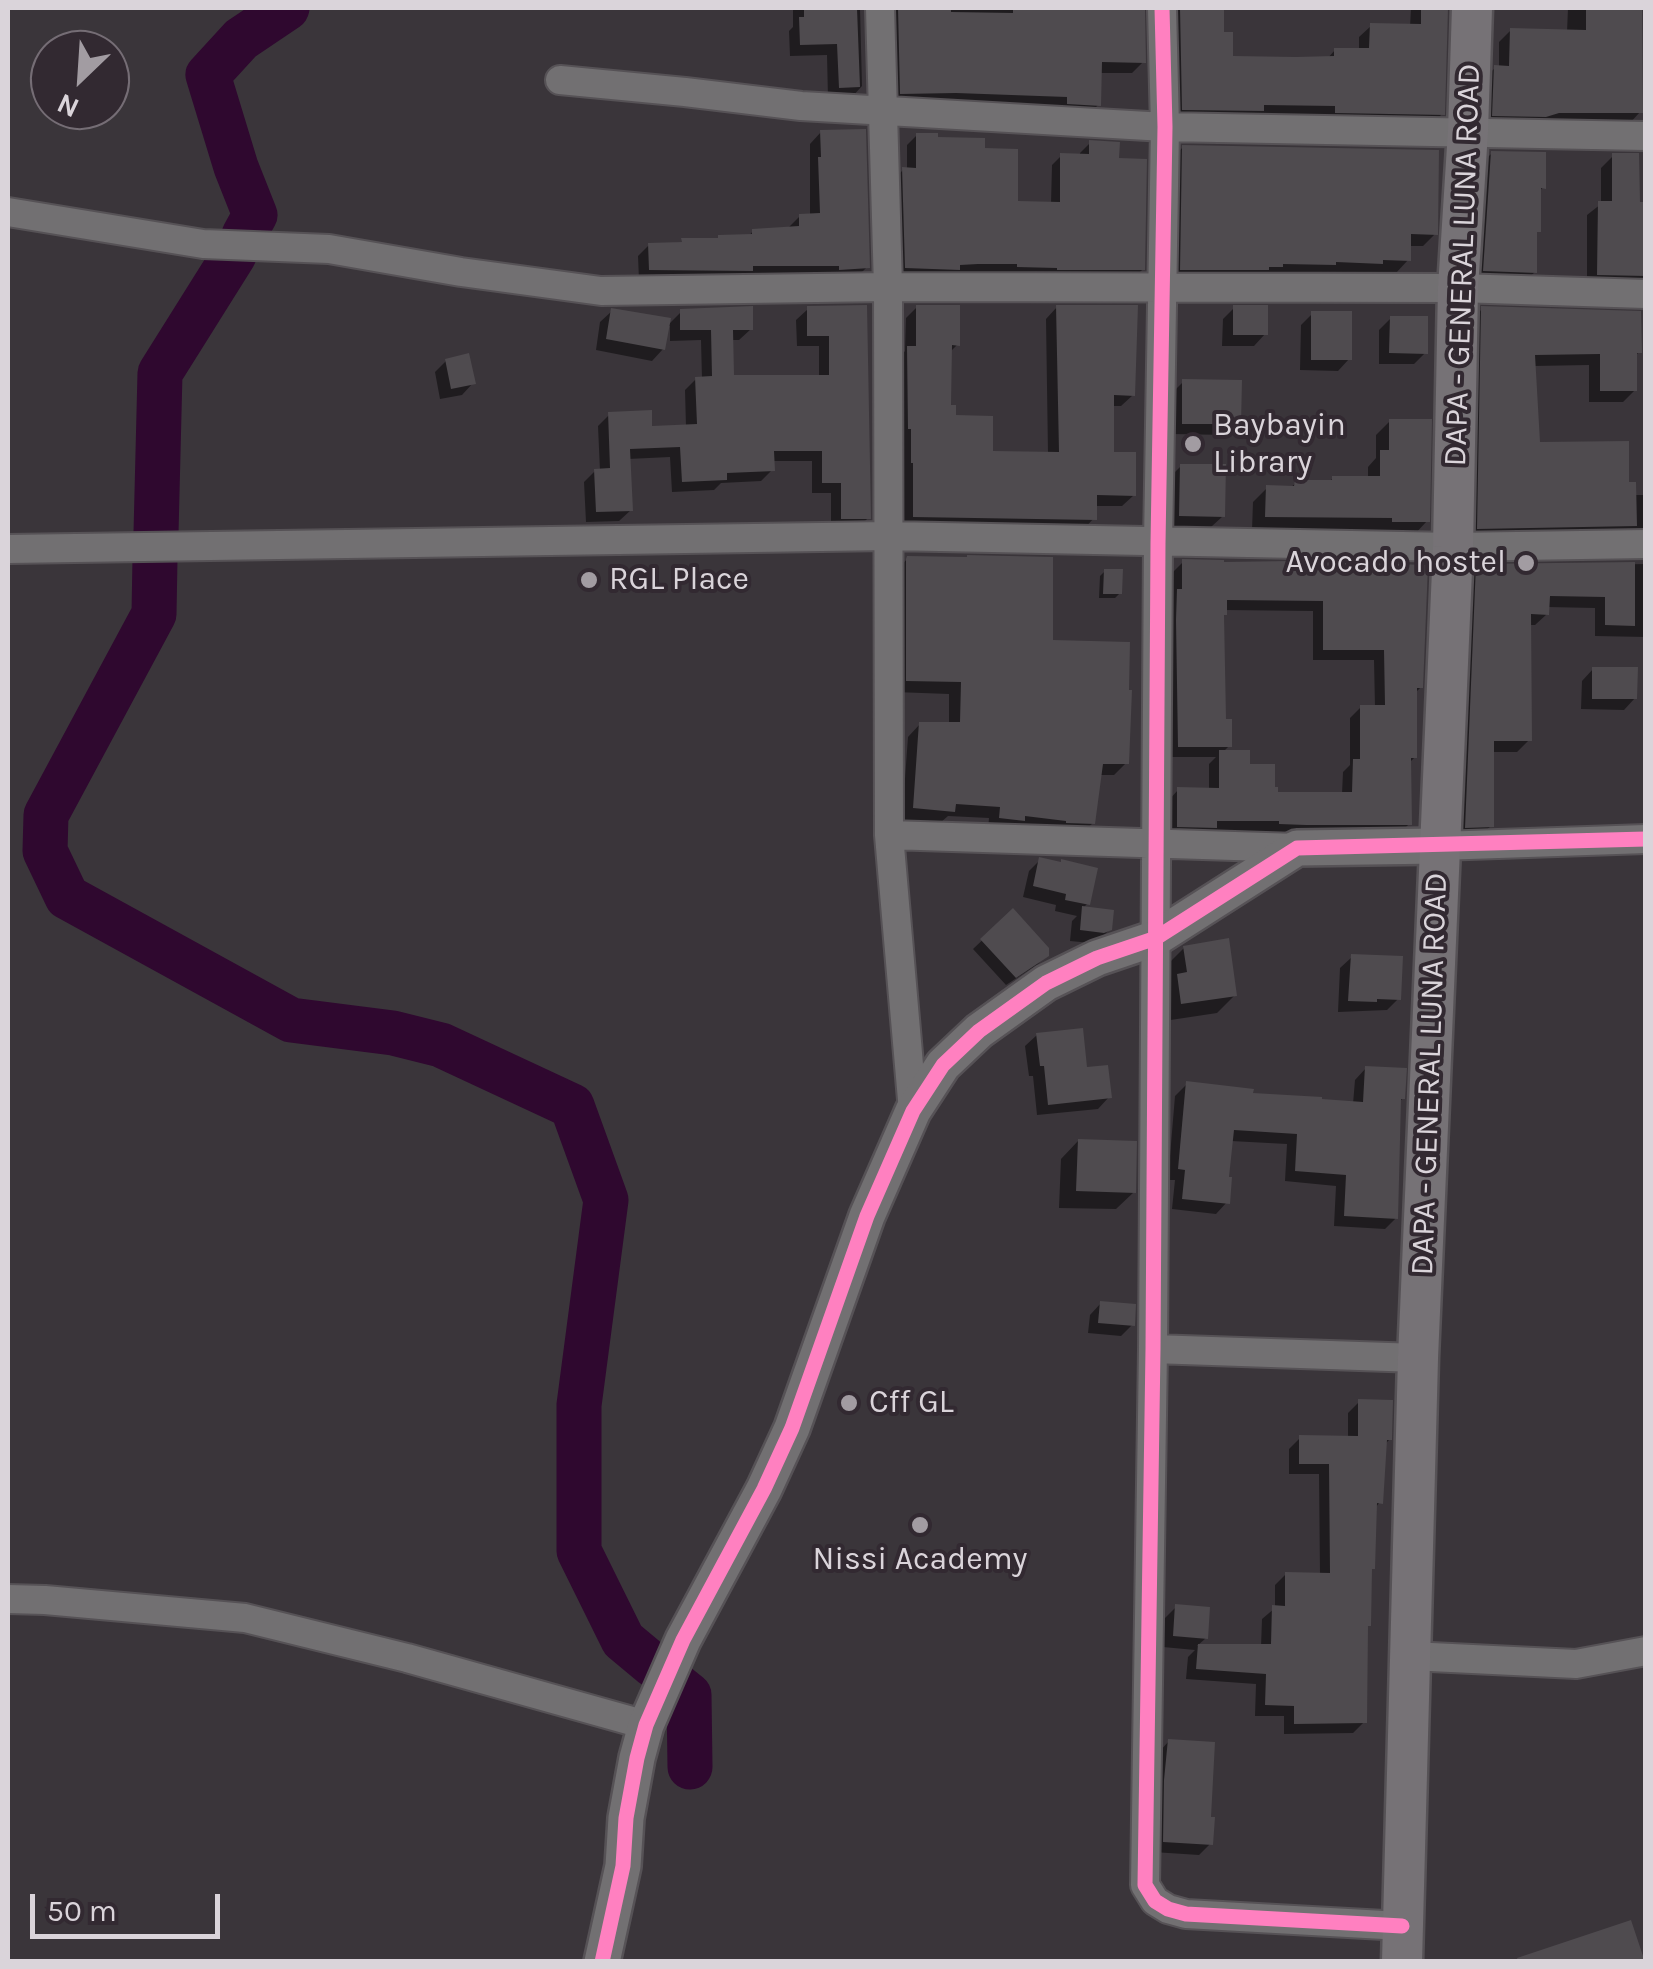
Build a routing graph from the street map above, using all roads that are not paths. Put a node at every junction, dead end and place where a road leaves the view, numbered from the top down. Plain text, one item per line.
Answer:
1 (880, 8) edge
2 (1162, 8) edge
3 (1472, 8) edge
4 (560, 80) dead end
5 (882, 112) junction
6 (1165, 127) junction
7 (1468, 132) junction
8 (1646, 136) edge
9 (8, 212) edge
10 (888, 287) junction
11 (1161, 288) junction
12 (1458, 288) junction
13 (1646, 294) edge
14 (888, 536) junction
15 (1158, 543) junction
16 (1646, 544) edge
17 (1454, 547) junction
18 (8, 549) edge
19 (890, 835) junction
20 (1646, 839) edge
21 (1156, 844) junction
22 (1440, 846) junction
23 (1297, 848) junction
24 (1156, 938) junction
25 (913, 1111) junction
26 (1152, 1349) junction
27 (1418, 1358) junction
28 (8, 1599) edge
29 (1646, 1651) edge
30 (1410, 1656) junction
31 (646, 1725) junction
32 (1402, 1944) edge
33 (602, 1962) edge

1 - 5 street
2 - 6 street
3 - 7 main road, DAPA - GENERAL LUNA ROAD
4 - 5 street
5 - 6 street
5 - 10 street
6 - 7 street
6 - 11 street
7 - 8 street
7 - 12 main road, DAPA - GENERAL LUNA ROAD
9 - 10 street
10 - 11 street
10 - 14 street
11 - 12 street
11 - 15 street
12 - 13 street
12 - 17 main road, DAPA - GENERAL LUNA ROAD
14 - 15 street
14 - 18 street
14 - 19 street
15 - 17 street
15 - 21 street
16 - 17 street
17 - 22 main road, DAPA - GENERAL LUNA ROAD
19 - 21 street
19 - 25 street
20 - 22 street
21 - 23 street
21 - 24 street
22 - 23 street
22 - 27 main road, DAPA - GENERAL LUNA ROAD
23 - 24 street
24 - 25 street
24 - 26 street
25 - 31 street
26 - 27 street
26 - 32 street
27 - 30 main road, DAPA - GENERAL LUNA ROAD
28 - 31 street
29 - 30 street
30 - 32 main road, DAPA - GENERAL LUNA ROAD
31 - 33 street

